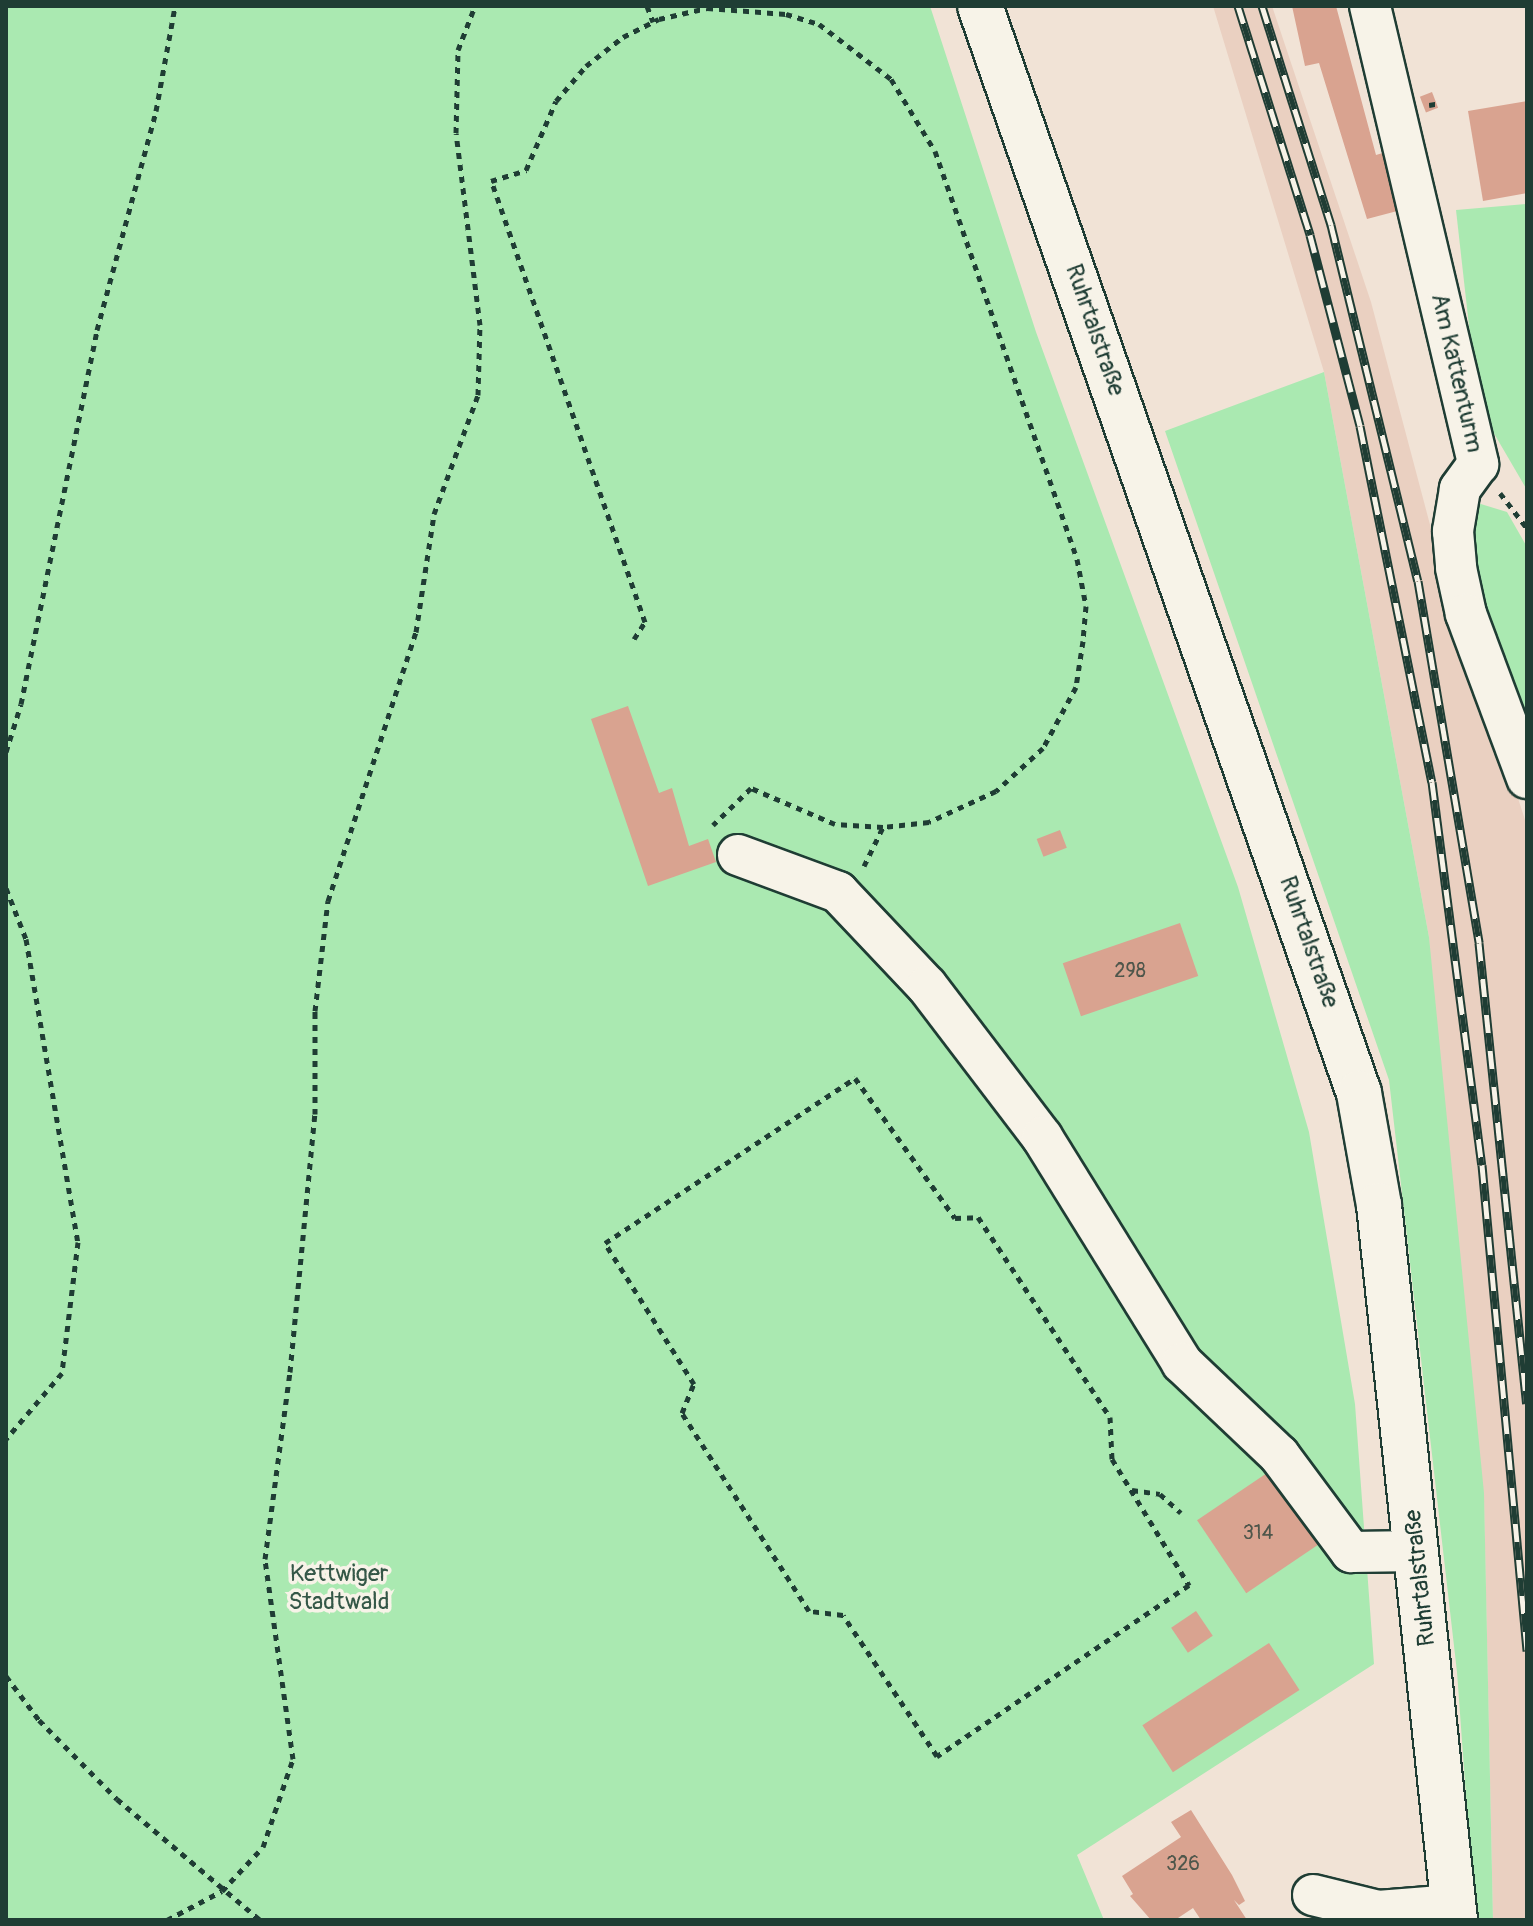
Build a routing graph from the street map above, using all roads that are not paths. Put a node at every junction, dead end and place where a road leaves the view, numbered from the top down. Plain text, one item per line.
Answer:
1 (980, 6) edge
2 (1370, 6) edge
3 (1527, 778) edge
4 (726, 840) road end
5 (1417, 1551) junction
6 (1313, 1895) dead end
7 (1455, 1912) edge

1 - 5 main road, Ruhrtalstraße
2 - 3 lane, Am Kattenturm
4 - 5 lane
5 - 7 main road, Ruhrtalstraße
6 - 7 lane

